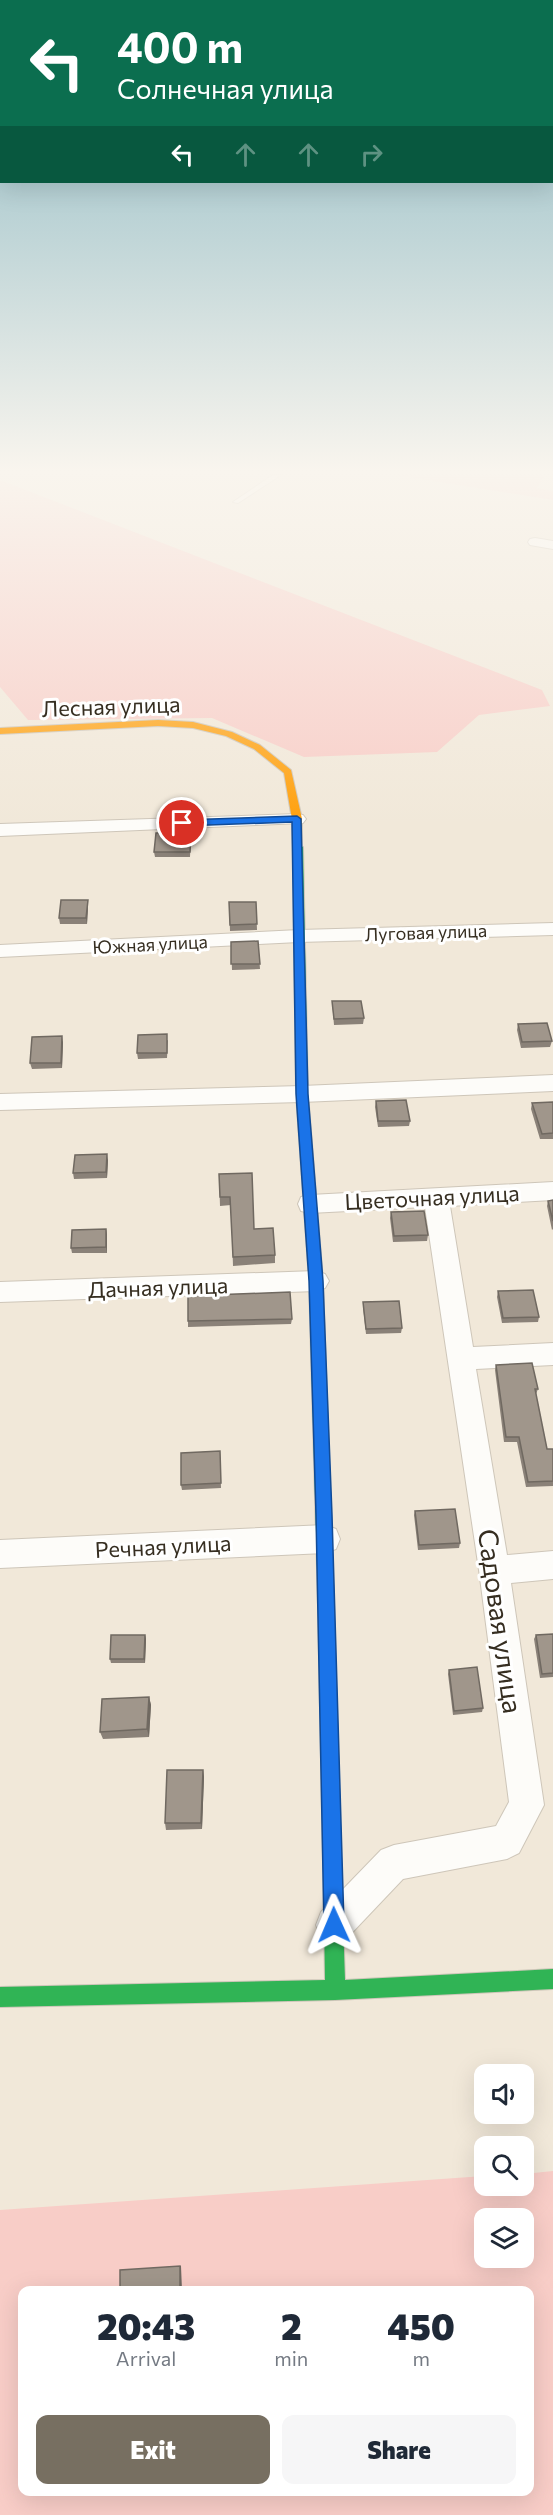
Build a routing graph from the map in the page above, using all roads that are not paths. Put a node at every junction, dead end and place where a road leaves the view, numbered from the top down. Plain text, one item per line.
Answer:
1 (0, 731) edge
2 (297, 819) junction
3 (0, 831) edge
4 (553, 929) edge
5 (299, 936) junction
6 (0, 951) edge
7 (553, 1083) edge
8 (302, 1094) junction
9 (0, 1102) edge
10 (553, 1191) edge
11 (436, 1197) junction
12 (310, 1204) junction
13 (316, 1281) junction
14 (0, 1292) edge
15 (553, 1354) edge
16 (460, 1359) junction
17 (325, 1539) junction
18 (0, 1554) edge
19 (553, 1565) edge
20 (494, 1570) junction
21 (334, 1925) junction
22 (553, 1979) edge
23 (335, 1990) junction
24 (0, 1997) edge

1 - 2 street, Лесная улица
2 - 3 street
2 - 5 street, Лесная улица
4 - 5 street, Луговая улица
5 - 6 street, Южная улица
5 - 8 street, Лесная улица
7 - 8 street
8 - 9 street
8 - 12 street, Лесная улица
10 - 11 street, Цветочная улица
11 - 12 street, Цветочная улица
11 - 16 street, Садовая улица
12 - 13 street, Лесная улица
13 - 14 street, Дачная улица
13 - 17 street, Лесная улица
15 - 16 street
16 - 20 street, Садовая улица
17 - 18 street, Речная улица
17 - 21 street, Лесная улица
19 - 20 street
20 - 21 street, Садовая улица
21 - 23 street, Лесная улица
22 - 23 street
23 - 24 street

